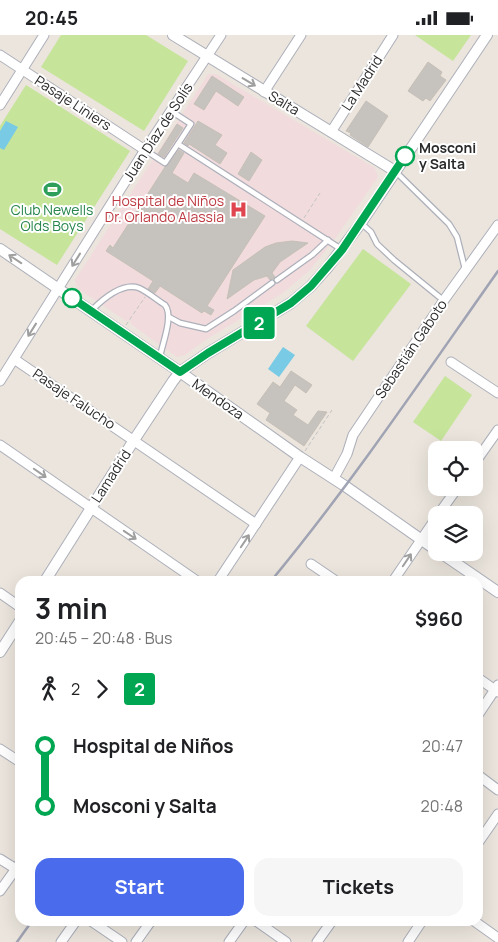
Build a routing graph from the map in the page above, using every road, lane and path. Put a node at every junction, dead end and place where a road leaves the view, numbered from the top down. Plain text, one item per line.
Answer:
1 (44, 35) edge
2 (173, 35) edge
3 (221, 35) edge
4 (300, 35) edge
5 (394, 35) edge
6 (487, 35) edge
7 (0, 55) edge
8 (207, 57) junction
9 (22, 70) junction
10 (264, 91) junction
11 (0, 105) edge
12 (171, 111) junction
13 (331, 132) junction
14 (178, 144) junction
15 (145, 150) junction
16 (395, 171) junction
17 (320, 193) dead end
18 (301, 223) junction
19 (361, 223) junction
20 (498, 225) edge
21 (328, 240) junction
22 (0, 249) edge
23 (342, 250) junction
24 (466, 269) junction
25 (277, 280) dead end
26 (272, 283) dead end
27 (58, 288) junction
28 (146, 297) dead end
29 (444, 300) junction
30 (91, 311) junction
31 (169, 317) junction
32 (120, 331) junction
33 (160, 358) junction
34 (14, 359) junction
35 (451, 362) dead end
36 (180, 372) junction
37 (0, 381) edge
38 (498, 393) edge
39 (332, 410) dead end
40 (498, 430) edge
41 (134, 440) junction
42 (0, 445) edge
43 (483, 452) edge
44 (300, 457) junction
45 (334, 478) junction
46 (90, 508) junction
47 (256, 524) junction
48 (428, 529) edge
49 (421, 539) junction
50 (428, 544) edge
51 (453, 561) edge
52 (311, 564) dead end
53 (47, 576) edge
54 (191, 576) edge
55 (221, 576) edge
56 (329, 576) edge
57 (396, 576) edge
58 (475, 576) edge
59 (483, 582) edge
60 (498, 592) edge
61 (0, 593) edge
62 (15, 604) edge
63 (15, 629) edge
64 (0, 652) edge
65 (483, 681) edge
66 (497, 689) edge
67 (483, 708) edge
68 (0, 749) edge
69 (15, 759) edge
70 (483, 779) edge
71 (498, 790) edge
72 (498, 814) edge
73 (483, 836) edge
74 (0, 859) edge
75 (15, 865) edge
76 (15, 870) edge
77 (0, 891) edge
78 (72, 926) edge
79 (98, 926) edge
80 (147, 926) edge
81 (240, 926) edge
82 (263, 926) edge
83 (328, 926) edge
84 (419, 926) edge
85 (481, 926) edge
86 (498, 938) edge
87 (61, 942) edge
88 (122, 942) edge
89 (136, 942) edge
90 (229, 942) edge
91 (286, 942) edge
92 (317, 942) edge
93 (408, 942) edge

1 - 9 street
2 - 8 street, Salta
3 - 8 street, Juan Díaz de Solís
4 - 10 street
5 - 13 street, La Madrid
6 - 16 street
7 - 9 street, Pasaje Liniers
8 -> 10 street, Salta
8 - 12 street, Juan Díaz de Solís
9 - 11 street
9 - 15 street, Pasaje Liniers
10 - 13 street, Salta
12 - 14 lane
12 - 15 street, Juan Díaz de Solís
13 - 16 street, Salta
14 - 15 lane
14 - 18 lane
15 -> 27 street, Juan Díaz de Solís
16 - 19 street
16 - 24 lane
17 - 18 path
18 - 21 lane
19 - 23 street
19 - 29 lane
20 - 24 street, Sebastián Gaboto
21 - 23 lane
21 - 25 lane
27 -> 22 street, Mendoza
23 - 36 street
24 - 29 street, Sebastián Gaboto
26 - 31 lane
27 - 30 street, Mendoza
27 -> 34 street, Juan Díaz de Solís
28 - 32 path
29 - 45 street, Sebastián Gaboto
30 - 31 lane
30 - 32 street, Mendoza
31 - 33 lane
32 - 33 street, Mendoza
33 - 36 street, Mendoza
34 - 37 street, Juan Díaz de Solís
34 - 41 street, Pasaje Falucho
35 - 38 street
36 - 41 street, Lamadrid
36 - 44 street, Mendoza
39 - 44 path
40 - 43 street
41 - 46 street, Lamadrid
41 - 47 street, Pasaje Falucho
42 -> 46 street
44 - 45 street, Mendoza
44 - 47 street
45 - 49 street, Mendoza
46 - 53 street, Lamadrid
46 -> 54 street
55 -> 47 street
48 - 49 street
49 - 50 street, Mendoza
57 -> 49 street
51 - 58 street
52 - 56 street
59 - 60 street
61 - 62 street
63 - 64 street
65 - 66 street
66 - 67 street
68 - 69 street
70 - 71 street
72 - 73 street
74 - 75 street
76 - 77 street
78 - 87 street
79 - 88 street
80 - 89 street
81 - 90 street
82 - 91 street
83 - 92 street
84 - 93 street
85 - 86 street

